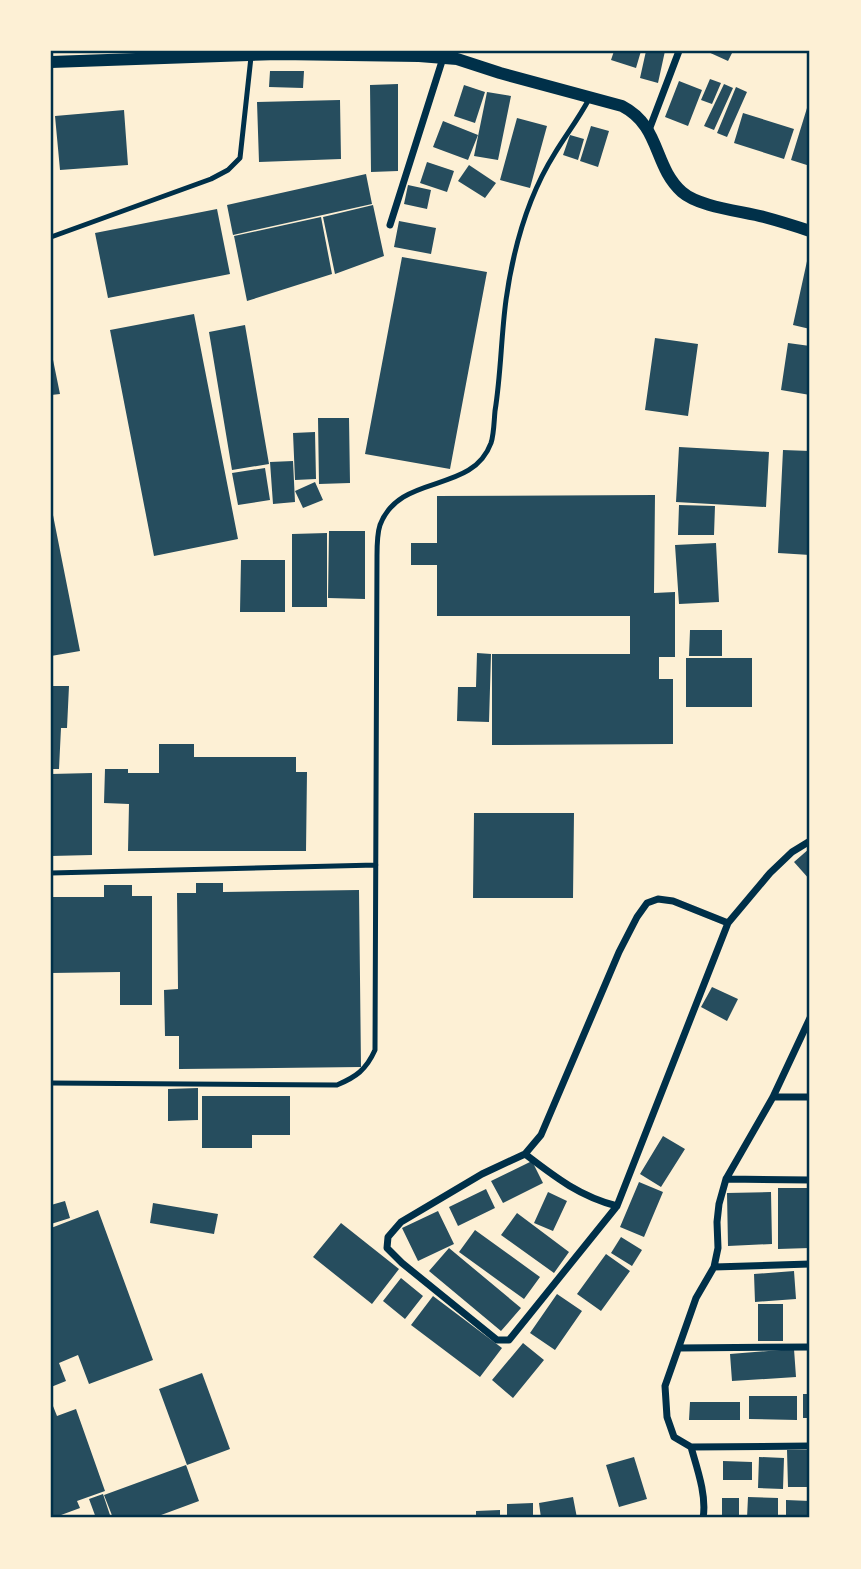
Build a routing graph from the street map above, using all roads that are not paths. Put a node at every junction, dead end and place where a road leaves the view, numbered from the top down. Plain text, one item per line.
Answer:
1 (679, 51) edge
2 (278, 52) edge
3 (251, 54) junction
4 (106, 55) edge
5 (460, 55) edge
6 (443, 58) junction
7 (51, 62) edge
8 (591, 96) junction
9 (649, 130) junction
10 (390, 225) dead end
11 (810, 231) edge
12 (51, 237) edge
13 (810, 841) edge
14 (376, 865) junction
15 (51, 873) edge
16 (728, 923) junction
17 (810, 1018) edge
18 (51, 1083) edge
19 (773, 1097) junction
20 (810, 1097) edge
21 (525, 1154) junction
22 (726, 1179) junction
23 (810, 1180) edge
24 (617, 1206) junction
25 (810, 1264) edge
26 (715, 1266) junction
27 (678, 1348) junction
28 (810, 1348) edge
29 (810, 1446) edge
30 (691, 1447) junction
31 (703, 1518) edge

1 - 9 street
2 - 3 street
2 - 6 street
3 - 4 street
3 - 12 lane
4 - 7 street
5 - 6 street
5 - 8 street
6 - 10 street
8 - 9 street
8 - 14 lane
9 - 11 street
13 - 16 street
14 - 15 lane
14 - 18 lane
16 - 21 street
16 - 24 street
17 - 19 street
19 - 20 street
19 - 22 street
21 - 24 street
21 - 24 street
22 - 23 street
22 - 26 street
25 - 26 street
26 - 27 street
27 - 28 street
27 - 30 street
29 - 30 street
30 - 31 street

